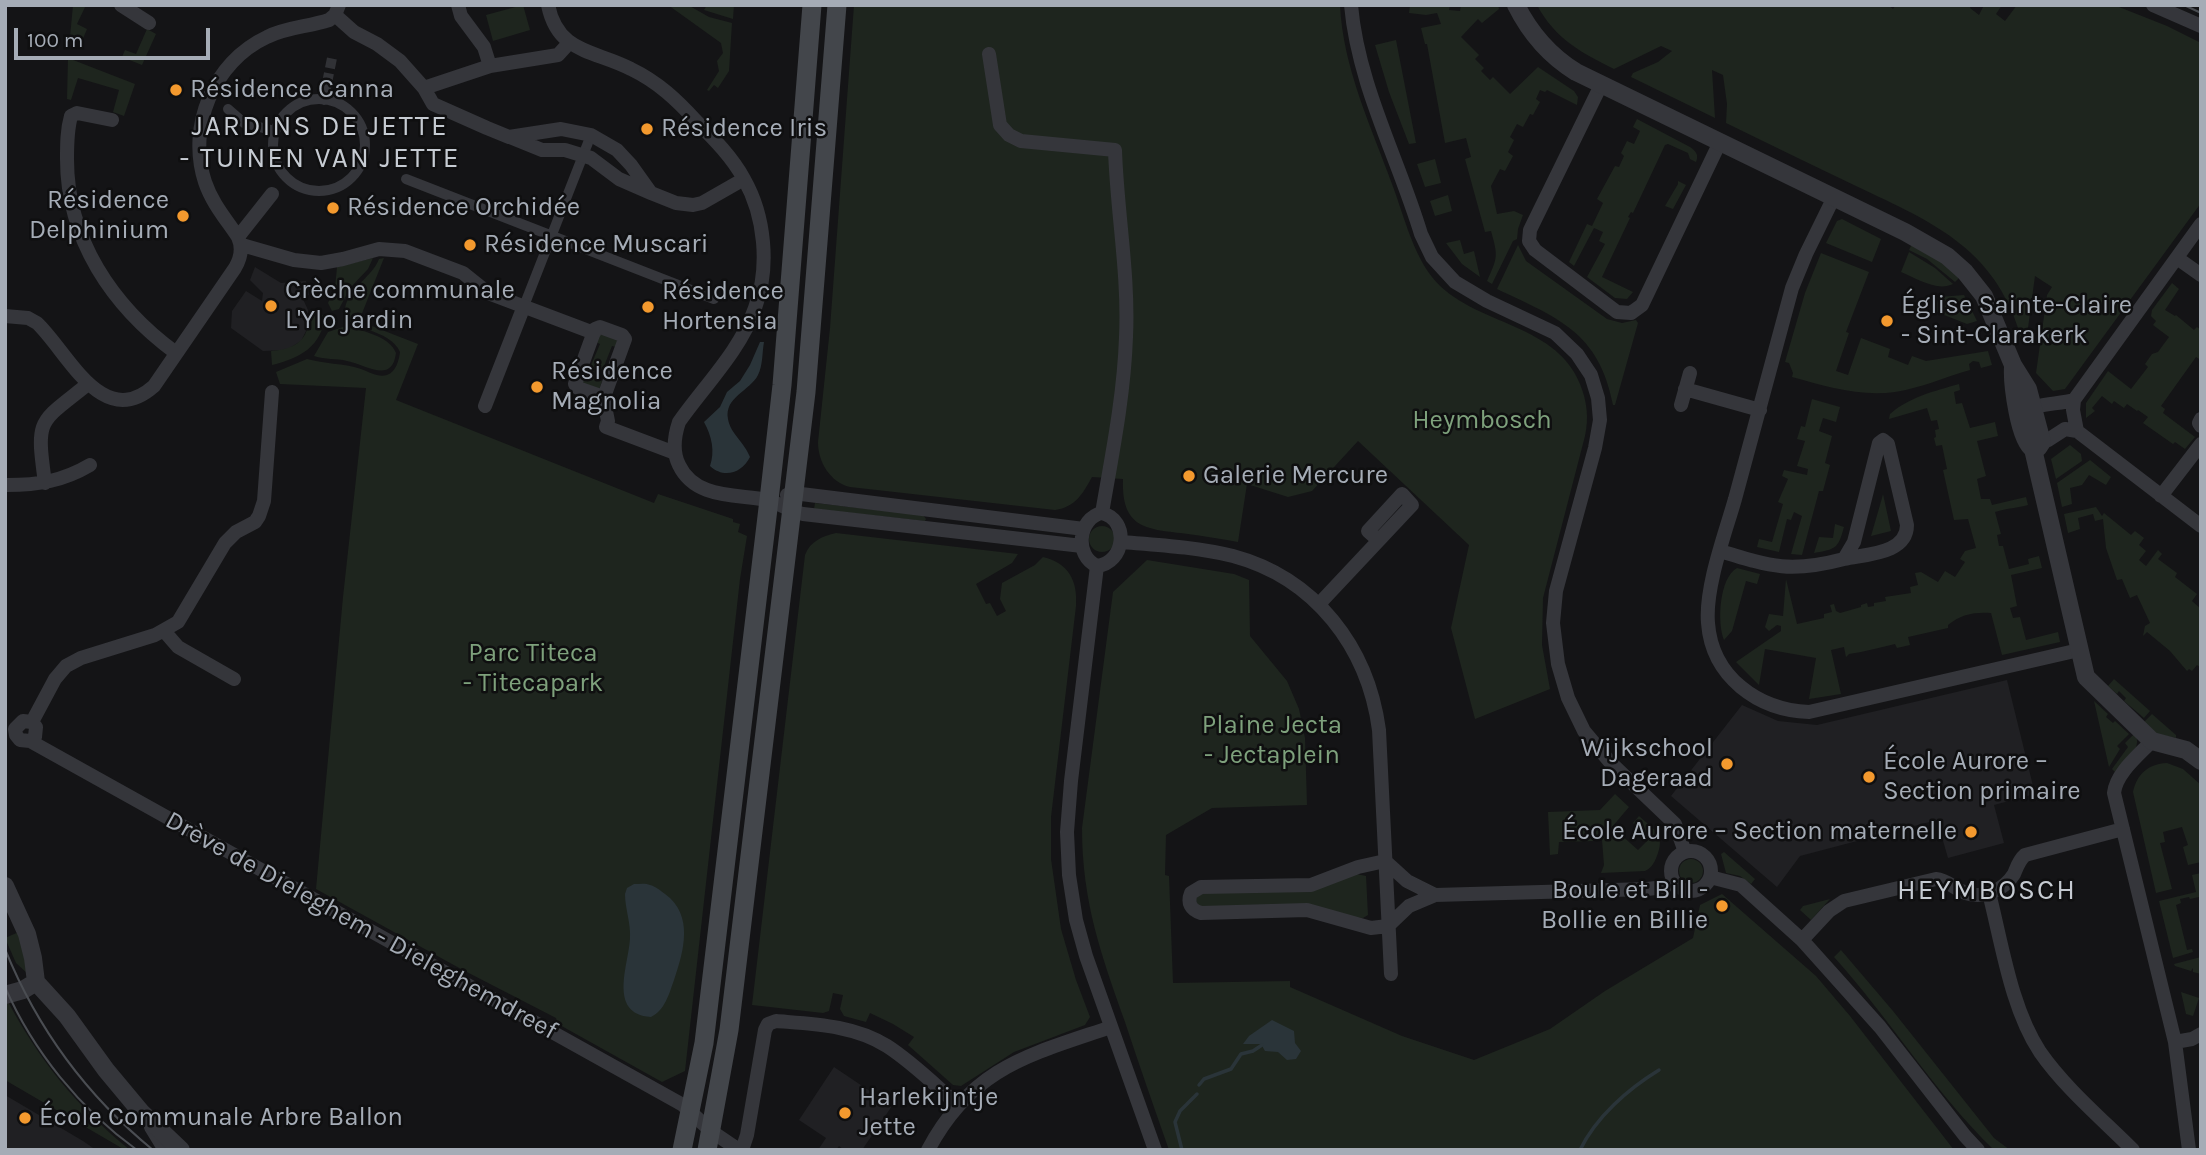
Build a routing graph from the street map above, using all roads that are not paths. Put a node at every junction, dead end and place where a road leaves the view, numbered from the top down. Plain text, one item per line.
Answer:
1 (121, 5) edge
2 (458, 5) edge
3 (548, 5) edge
4 (812, 5) edge
5 (837, 5) edge
6 (1351, 5) edge
7 (1516, 5) edge
8 (2153, 5) edge
9 (337, 10) edge
10 (149, 23) dead end
11 (2201, 26) edge
12 (569, 43) junction
13 (989, 54) dead end
14 (490, 66) junction
15 (327, 83) tunnel mouth
16 (1601, 85) junction
17 (424, 88) junction
18 (324, 100) junction
19 (228, 109) dead end
20 (112, 120) dead end
21 (275, 131) junction
22 (590, 135) junction
23 (509, 136) junction
24 (1720, 142) junction
25 (583, 155) junction
26 (285, 177) junction
27 (744, 178) junction
28 (406, 179) dead end
29 (651, 193) junction
30 (272, 194) joint
31 (1834, 197) junction
32 (2201, 225) edge
33 (551, 235) junction
34 (240, 241) junction
35 (2177, 258) junction
36 (2201, 275) edge
37 (714, 299) dead end
38 (524, 306) junction
39 (5, 316) edge
40 (594, 333) junction
41 (176, 353) junction
42 (2013, 365) junction
43 (1690, 373) dead end
44 (88, 384) junction
45 (1685, 389) junction
46 (272, 392) dead end
47 (603, 396) junction
48 (2074, 400) junction
49 (1681, 405) dead end
50 (485, 406) dead end
51 (2033, 406) junction
52 (1760, 410) junction
53 (2201, 419) edge
54 (2021, 422) junction
55 (2201, 426) edge
56 (2077, 431) junction
57 (2201, 444) edge
58 (2037, 446) junction
59 (675, 453) junction
60 (90, 465) dead end
61 (45, 483) junction
62 (7, 485) dead end
63 (2161, 496) junction
64 (769, 500) junction
65 (792, 502) junction
66 (1102, 513) junction
67 (2201, 526) edge
68 (1084, 528) junction
69 (1378, 540) dead end
70 (1121, 542) junction
71 (1082, 545) junction
72 (1720, 551) junction
73 (1844, 559) junction
74 (1097, 566) junction
75 (1320, 604) junction
76 (165, 632) junction
77 (2079, 650) junction
78 (234, 679) dead end
79 (2152, 741) junction
80 (2201, 761) edge
81 (2123, 829) junction
82 (1685, 852) junction
83 (1385, 861) junction
84 (1710, 877) junction
85 (1674, 882) junction
86 (5, 886) edge
87 (1989, 893) junction
88 (1435, 895) junction
89 (1388, 926) junction
90 (1802, 940) junction
91 (1391, 974) dead end
92 (36, 982) junction
93 (5, 995) edge
94 (1111, 1027) junction
95 (2201, 1034) edge
96 (2175, 1042) junction
97 (958, 1105) junction
98 (141, 1111) junction
99 (691, 1112) junction
100 (709, 1141) edge
101 (165, 1150) edge
102 (181, 1150) edge
103 (682, 1150) edge
104 (740, 1150) edge
105 (928, 1150) edge
106 (1155, 1150) edge
107 (1978, 1150) edge
108 (2133, 1150) edge
109 (2189, 1150) edge

1 - 10 street
2 - 14 street
3 - 12 street
4 - 64 main road
5 - 65 main road
6 - 82 street
7 - 16 street
8 - 11 street
9 - 17 street
9 - 34 street
12 - 14 street
12 - 27 street
13 - 66 street
14 - 17 street
15 - 18 street
16 - 24 street
16 - 24 street
17 - 23 street
18 - 21 street
18 - 26 street
19 - 21 street
20 - 41 street
21 - 26 street
22 - 23 street
22 - 25 street
22 - 29 street
23 - 25 street
24 - 31 street
25 - 29 street
25 - 33 street
26 - 30 street
27 - 29 street
27 - 59 street
28 - 33 street
30 - 34 street
31 - 42 street
31 - 52 street
32 - 35 street
33 - 37 street
33 - 38 street
34 - 38 street
34 - 41 street
35 - 36 street
35 - 48 street
38 - 40 street
38 - 50 street
39 - 44 street
40 - 47 street
40 - 47 street
41 - 44 street
42 - 51 street
42 - 54 street
43 - 45 street
44 - 61 street
45 - 49 street
45 - 52 street
46 - 76 street
47 - 59 street
48 - 51 street
48 - 56 street
51 - 54 street
51 - 58 street
52 - 72 street
53 - 55 street
54 - 58 street
56 - 58 street
56 - 63 street
57 - 63 street
58 - 77 street
59 - 64 street
60 - 61 street
61 - 62 street
63 - 67 street
64 - 65 street
64 - 99 main road
65 - 68 street
65 - 71 street
65 - 100 main road
66 - 68 street
66 - 70 street
68 - 71 street
69 - 75 street
70 - 74 street
70 - 75 street
71 - 74 street
72 - 73 street
72 - 77 street
73 - 73 street
74 - 94 street
75 - 83 street
76 - 78 street
76 - 99 street, Drève de Dieleghem - Dieleghemdreef
77 - 79 street
79 - 80 street
79 - 81 street
81 - 87 street
81 - 96 street
82 - 84 street
82 - 85 street
83 - 88 street
83 - 89 street
83 - 89 street
84 - 85 street
84 - 90 street
85 - 88 street
86 - 92 street
87 - 90 street
87 - 108 street
88 - 89 street
89 - 91 street
90 - 107 street
92 - 93 street
92 - 98 street
94 - 97 street
94 - 106 street
95 - 96 street
96 - 109 street
97 - 104 street
97 - 105 street
98 - 101 street
98 - 102 street
99 - 100 street, Drève de Dieleghem - Dieleghemdreef
99 - 103 main road
100 - 104 street, Drève de Dieleghem - Dieleghemdreef

